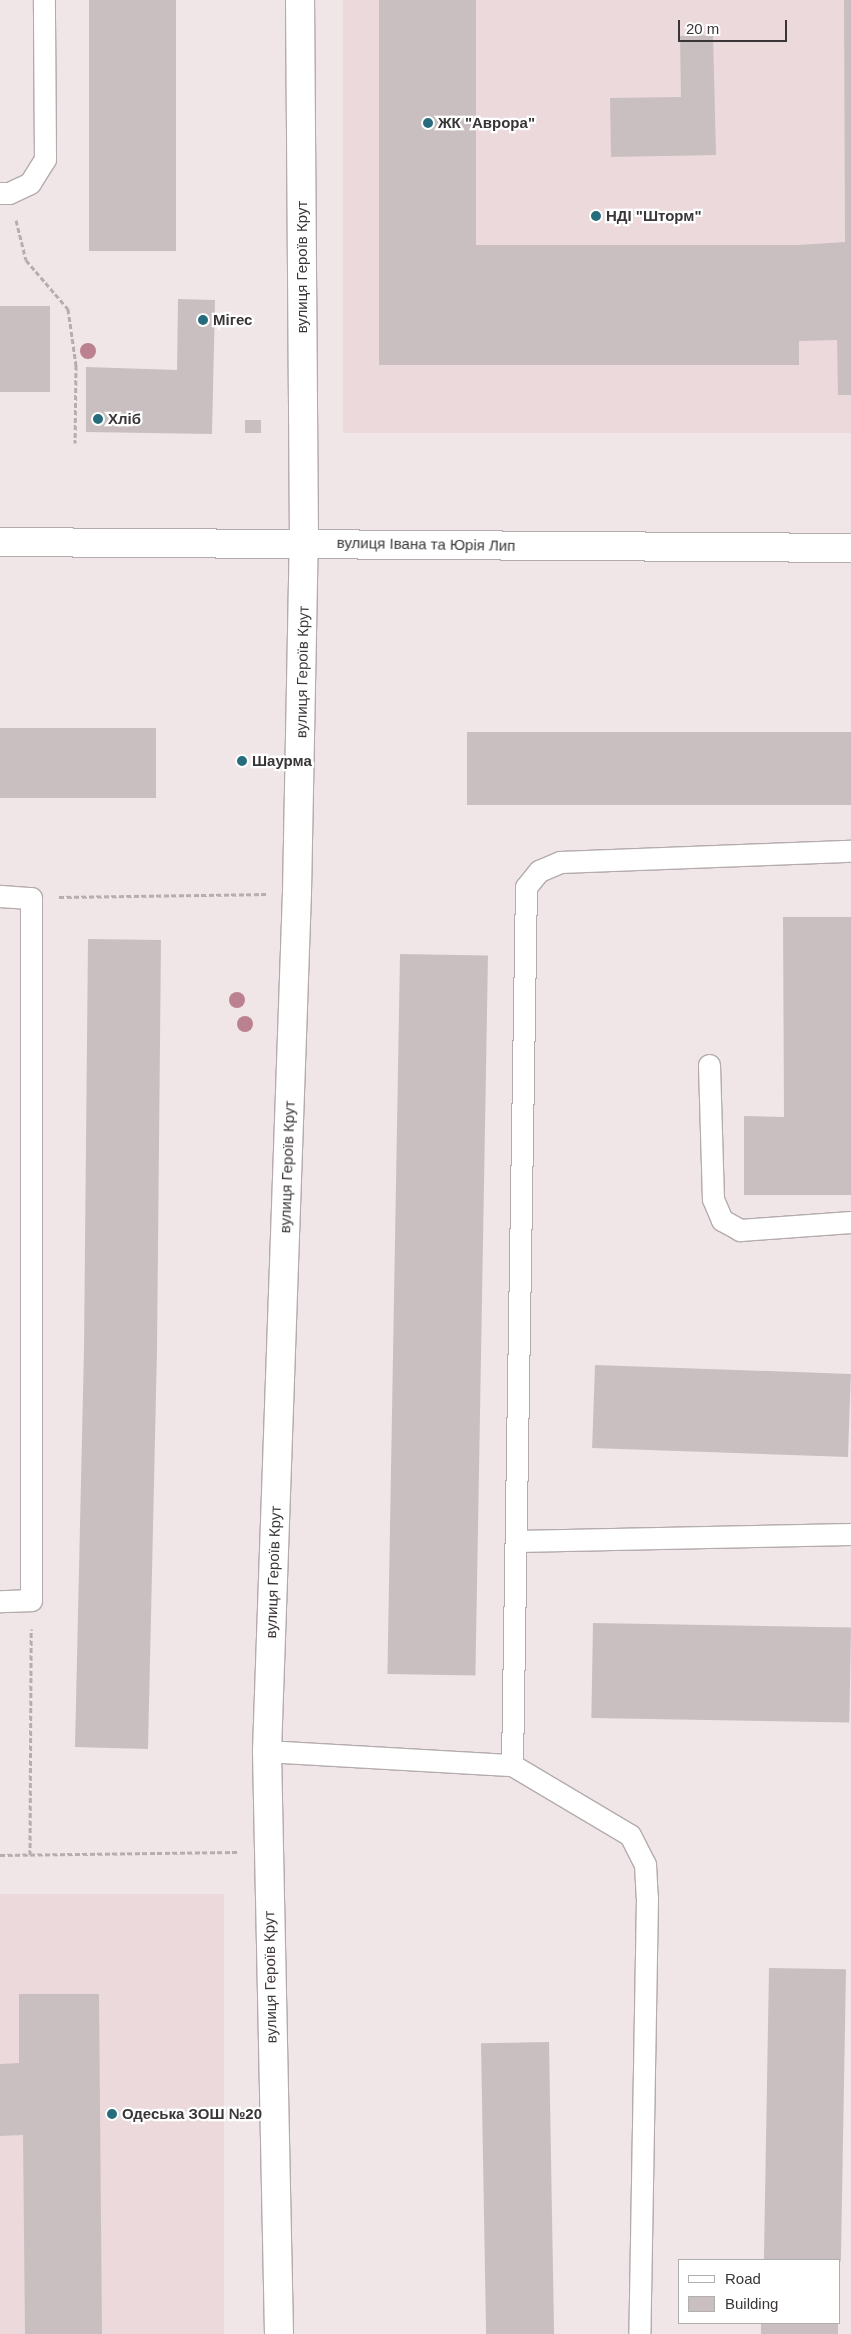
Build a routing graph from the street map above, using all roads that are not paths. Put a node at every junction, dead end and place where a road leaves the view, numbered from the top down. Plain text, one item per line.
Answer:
1 (44, 0) edge
2 (300, 0) edge
3 (5, 193) edge
4 (0, 542) edge
5 (304, 542) junction
6 (851, 548) edge
7 (851, 851) edge
8 (0, 896) edge
9 (709, 1065) dead end
10 (851, 1222) edge
11 (851, 1534) edge
12 (516, 1542) junction
13 (0, 1601) edge
14 (267, 1751) junction
15 (512, 1765) junction
16 (279, 2334) edge
17 (639, 2334) edge

1 - 3 lane
2 - 5 street, вулиця Героїв Крут
4 - 5 street, вулиця Івана та Юрія Лип
5 - 6 street, вулиця Івана та Юрія Лип
5 - 14 street, вулиця Героїв Крут
7 - 12 lane
8 - 13 lane
9 - 10 lane
11 - 12 lane
12 - 15 lane
14 - 15 lane
14 - 16 street, вулиця Героїв Крут
15 - 17 lane

